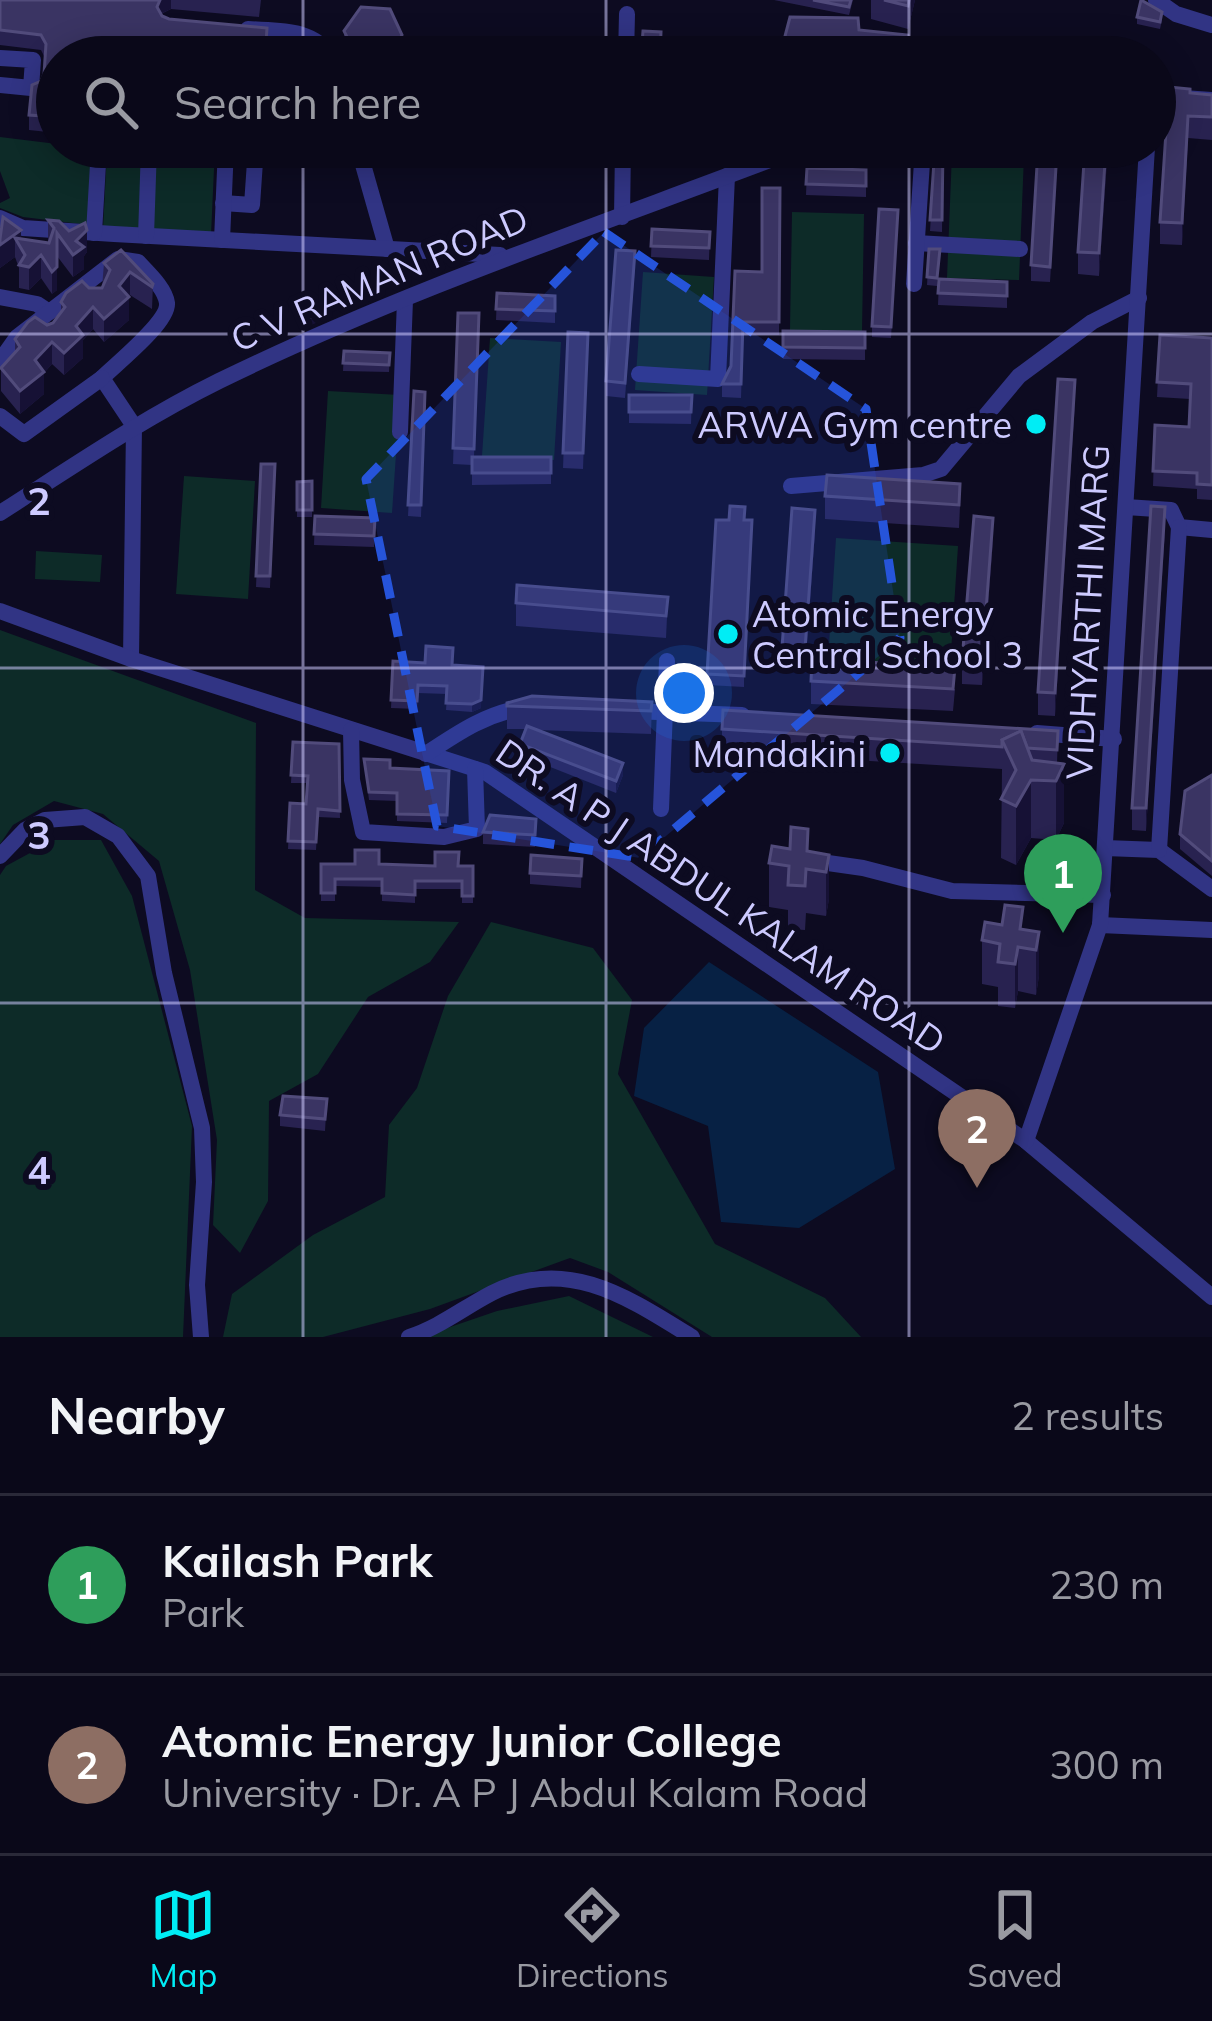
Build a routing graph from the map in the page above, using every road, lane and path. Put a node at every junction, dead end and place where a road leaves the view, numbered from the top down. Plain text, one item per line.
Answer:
1 (1156, 0) edge
2 (627, 14) dead end
3 (1212, 25) edge
4 (233, 27) edge
5 (308, 36) edge
6 (626, 36) edge
7 (0, 58) edge
8 (0, 85) edge
9 (1176, 97) edge
10 (1212, 100) edge
11 (98, 168) edge
12 (148, 168) edge
13 (225, 168) edge
14 (255, 168) edge
15 (364, 168) edge
16 (623, 168) edge
17 (749, 168) edge
18 (921, 168) edge
19 (1146, 168) edge
20 (728, 176) junction
21 (223, 203) junction
22 (622, 217) junction
23 (0, 218) edge
24 (94, 233) junction
25 (146, 236) junction
26 (222, 240) junction
27 (916, 244) junction
28 (386, 249) junction
29 (1020, 249) dead end
30 (511, 256) junction
31 (914, 284) dead end
32 (0, 297) edge
33 (1139, 298) junction
34 (405, 300) junction
35 (49, 312) junction
36 (0, 361) edge
37 (639, 374) dead end
38 (102, 378) junction
39 (0, 416) edge
40 (134, 426) junction
41 (400, 432) dead end
42 (791, 486) dead end
43 (1126, 507) junction
44 (0, 513) edge
45 (1179, 526) junction
46 (1212, 530) edge
47 (0, 611) edge
48 (131, 659) junction
49 (668, 662) dead end
50 (554, 707) edge
51 (620, 710) edge
52 (665, 712) junction
53 (751, 716) edge
54 (351, 730) junction
55 (1027, 732) edge
56 (1114, 739) junction
57 (426, 754) junction
58 (475, 769) junction
59 (661, 808) dead end
60 (1105, 848) junction
61 (1159, 850) junction
62 (0, 856) edge
63 (807, 860) edge
64 (1212, 889) edge
65 (1103, 895) junction
66 (1100, 925) junction
67 (1212, 929) edge
68 (1026, 1141) junction
69 (1212, 1297) edge
70 (200, 1337) edge
71 (409, 1337) edge
72 (692, 1337) edge

1 - 3 street
2 - 6 street
4 - 5 street
7 - 8 street
9 - 10 street
11 - 24 street
12 - 25 street
13 - 21 street
14 - 21 street
15 - 28 street
16 - 22 street
17 - 20 street, C V RAMAN ROAD
18 - 27 street
19 - 33 street, VIDHYARTHI MARG
20 - 22 street, C V RAMAN ROAD
20 - 37 street
21 - 26 street
22 - 30 street, C V RAMAN ROAD
23 - 24 street
24 - 25 street
25 - 26 street
26 - 28 street
27 - 29 street
27 - 31 street
28 - 30 street
30 - 34 street, C V RAMAN ROAD
32 - 35 street
33 - 42 street
33 - 43 street, VIDHYARTHI MARG
34 - 40 street, C V RAMAN ROAD
34 - 41 street
35 - 36 street
35 - 38 street
38 - 39 street
38 - 40 street
40 - 44 street, C V RAMAN ROAD
40 - 48 street
43 - 45 street
43 - 56 street, VIDHYARTHI MARG
45 - 46 street
45 - 61 street
47 - 48 street, DR. A P J ABDUL KALAM ROAD
48 - 54 street, DR. A P J ABDUL KALAM ROAD
49 - 52 street
50 - 57 street
51 - 52 street
52 - 53 street
52 - 59 street
54 - 57 street, DR. A P J ABDUL KALAM ROAD
54 - 58 street
55 - 56 street
56 - 60 street, VIDHYARTHI MARG
57 - 58 street, DR. A P J ABDUL KALAM ROAD
58 - 68 street, DR. A P J ABDUL KALAM ROAD
60 - 61 street
60 - 65 street, VIDHYARTHI MARG
61 - 64 street
62 - 70 street
63 - 65 street
65 - 66 street, VIDHYARTHI MARG
66 - 67 street
66 - 68 street, VIDHYARTHI MARG
68 - 69 street, DR. A P J ABDUL KALAM ROAD
71 - 72 street

